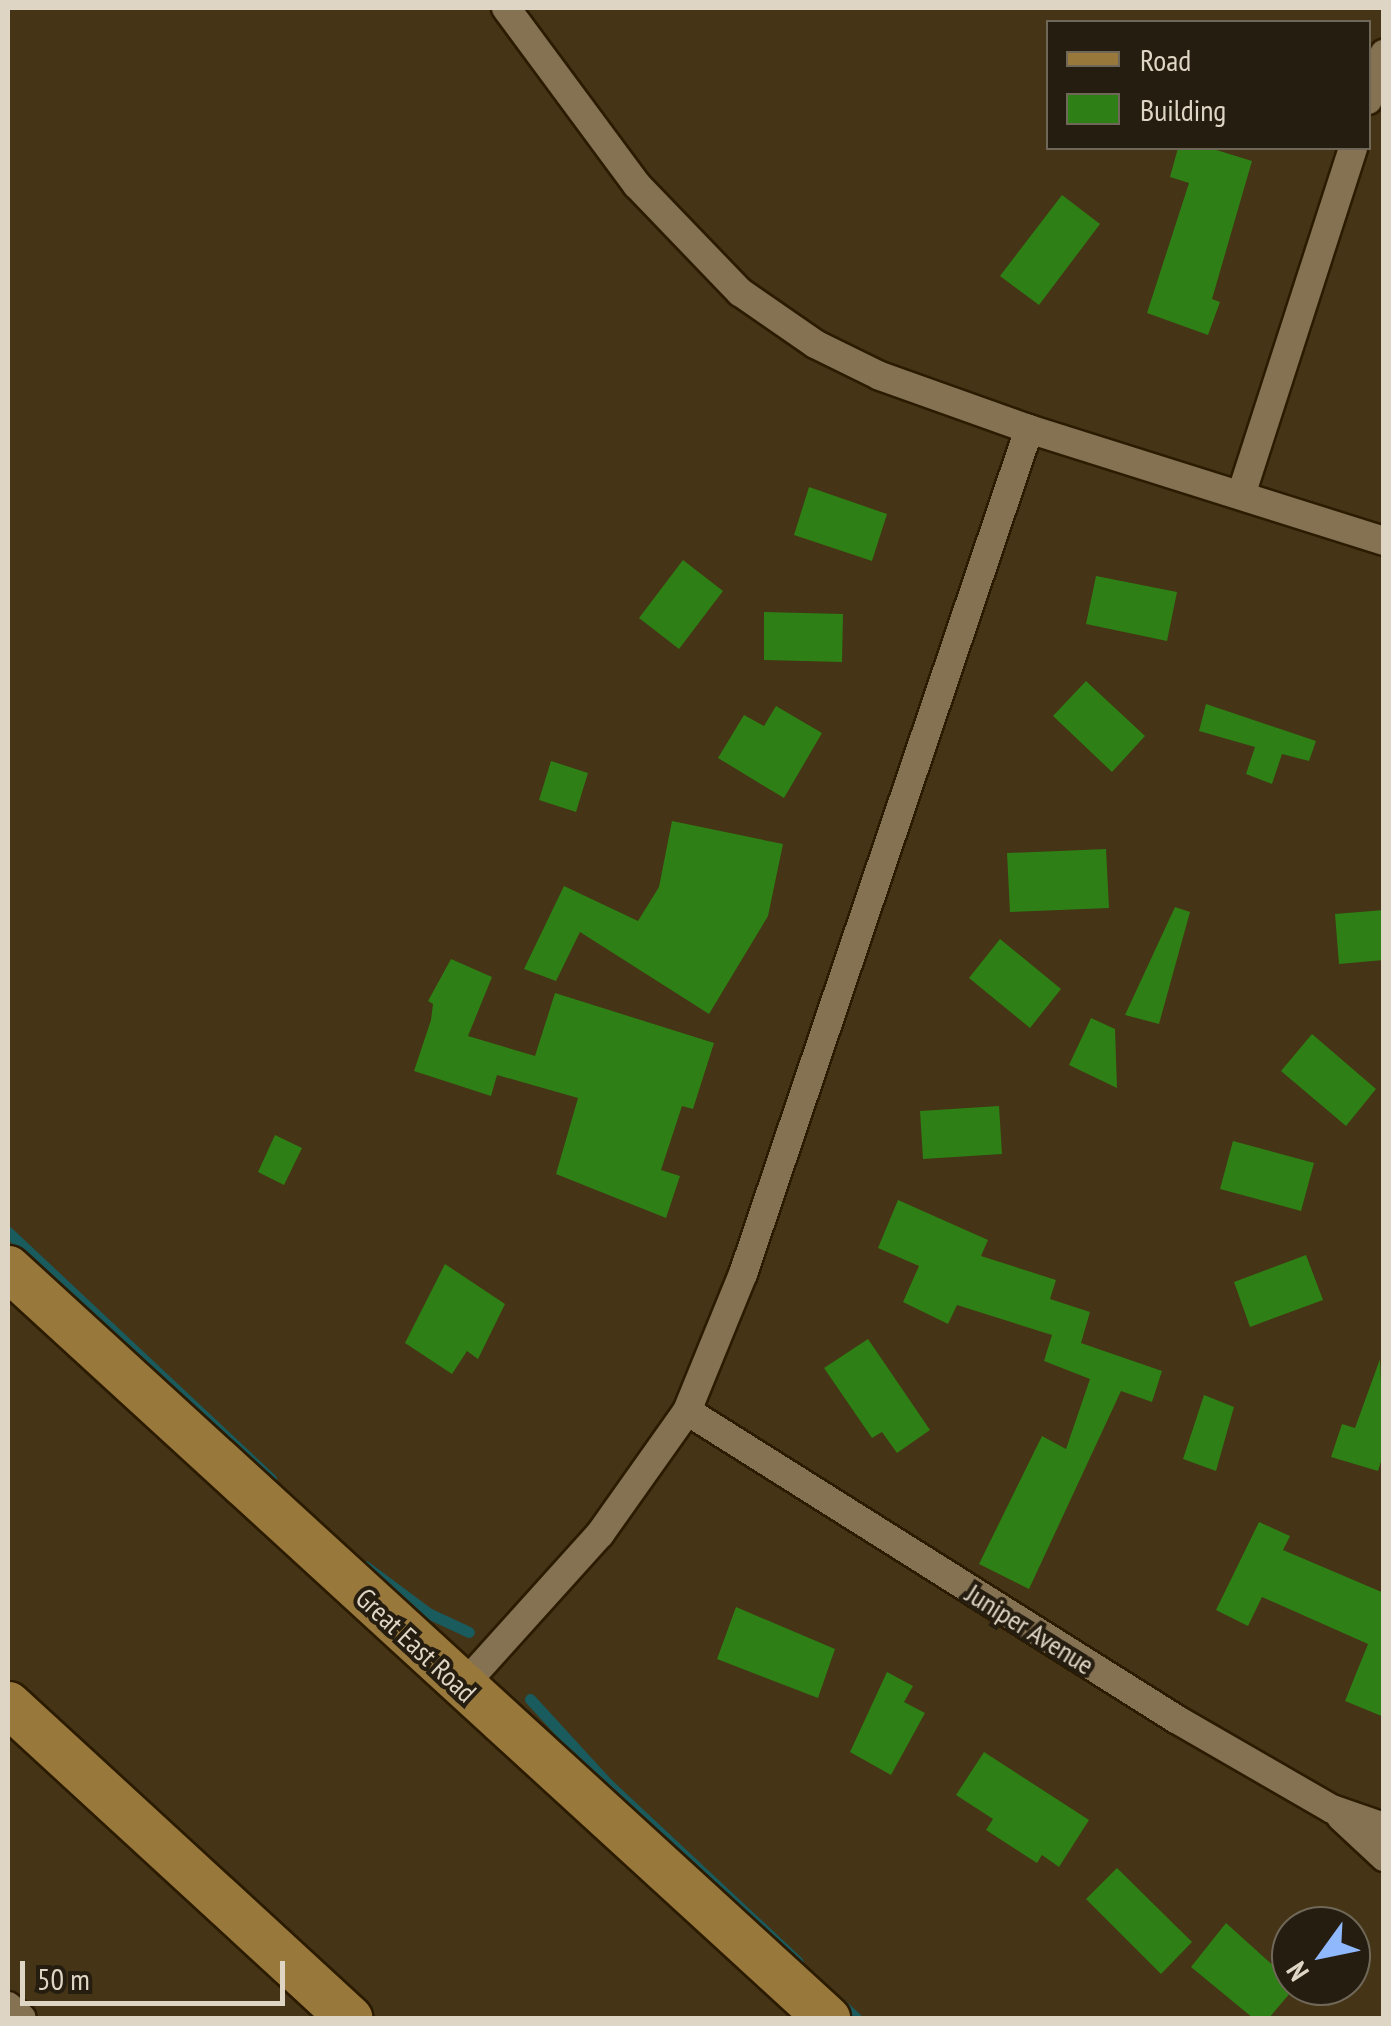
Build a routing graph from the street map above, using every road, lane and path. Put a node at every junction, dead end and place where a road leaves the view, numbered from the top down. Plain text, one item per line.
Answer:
1 (506, 8) edge
2 (1384, 54) edge
3 (1371, 91) edge
4 (1352, 150) edge
5 (1029, 429) junction
6 (1242, 492) junction
7 (1384, 541) edge
8 (8, 1268) edge
9 (687, 1411) junction
10 (462, 1688) junction
11 (8, 1704) edge
12 (1332, 1808) junction
13 (1384, 1827) edge
14 (1384, 1857) edge
15 (8, 2006) edge
16 (22, 2018) edge
17 (349, 2018) edge
18 (827, 2018) edge

1 - 5 street
2 - 3 street
4 - 6 street
5 - 6 street
5 - 9 street
6 - 7 street
8 - 10 main road, Great East Road
9 - 10 street
9 - 12 street, Juniper Avenue
10 - 18 main road, Great East Road
11 - 17 main road
12 - 13 street, Juniper Avenue
12 - 14 street
15 - 16 street

